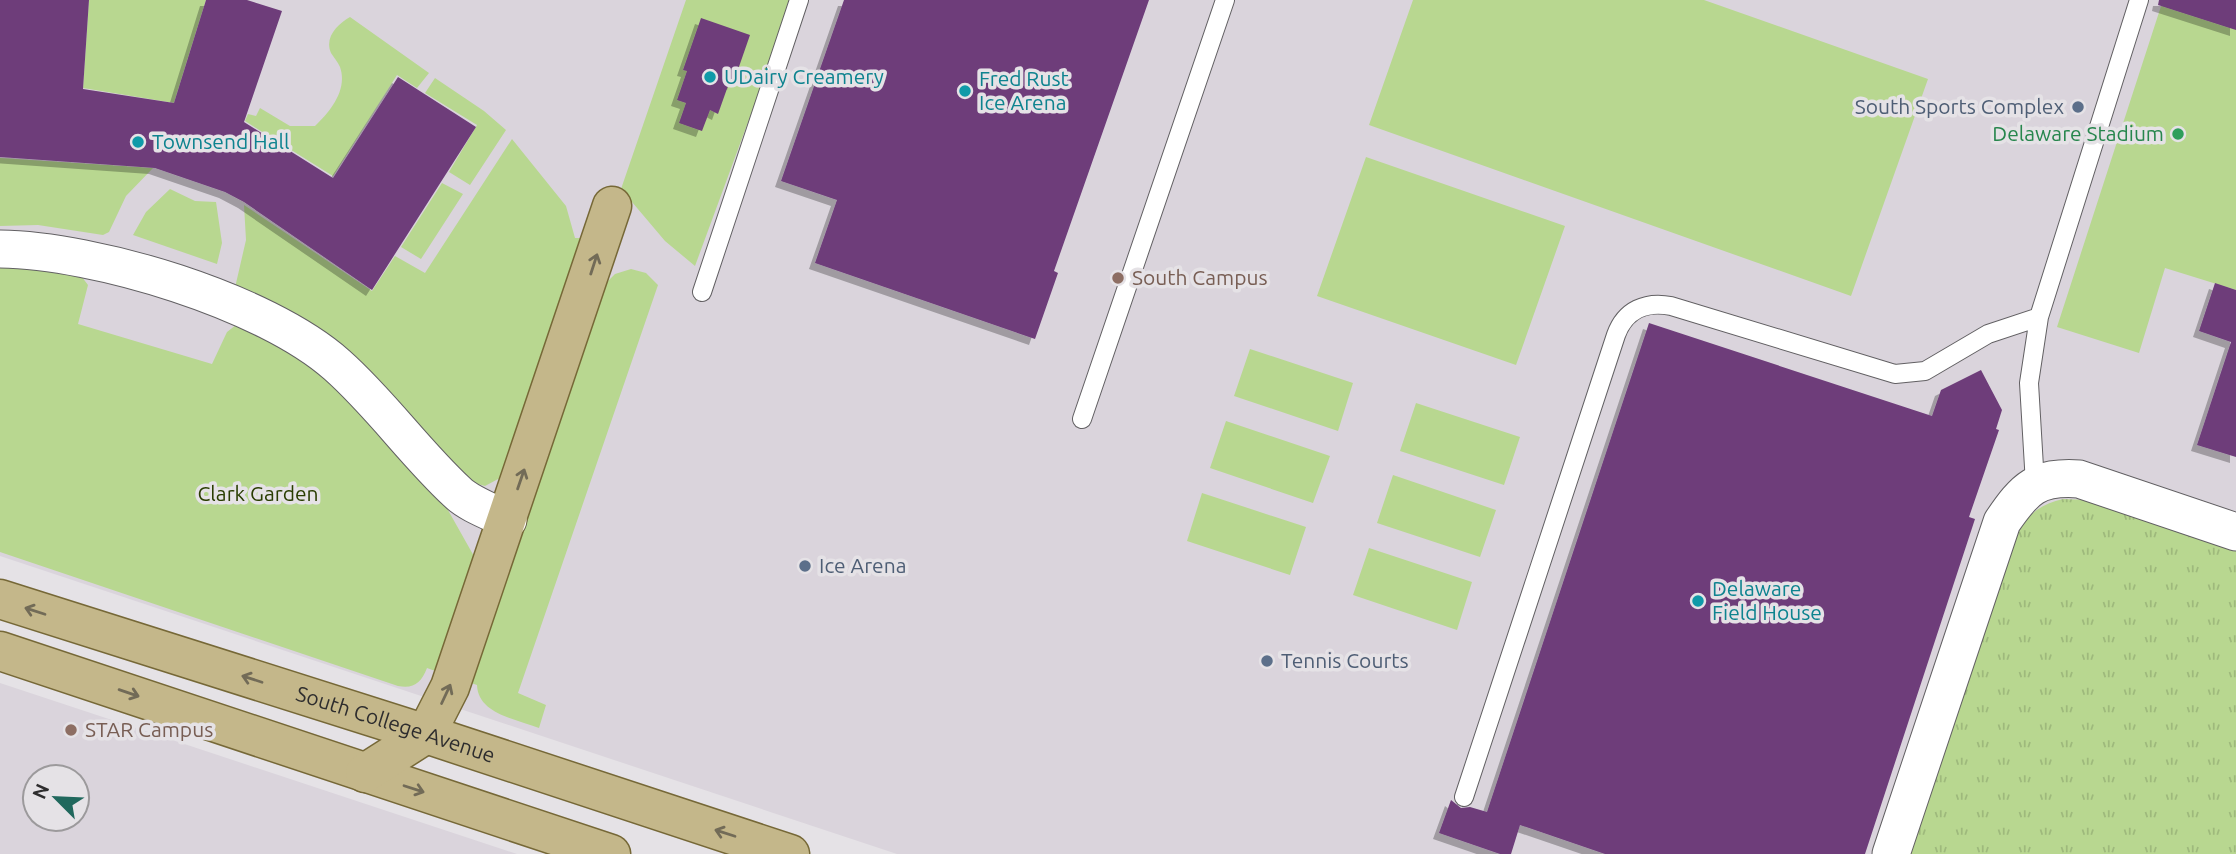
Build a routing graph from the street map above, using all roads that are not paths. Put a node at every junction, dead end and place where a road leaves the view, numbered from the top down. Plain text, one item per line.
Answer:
1 (799, 0) edge
2 (1226, 0) edge
3 (2139, 0) edge
4 (612, 206) dead end
5 (0, 249) edge
6 (702, 292) dead end
7 (2039, 317) junction
8 (1082, 419) dead end
9 (2035, 484) junction
10 (508, 520) junction
11 (2236, 532) edge
12 (0, 599) edge
13 (5, 657) edge
14 (426, 734) junction
15 (365, 773) junction
16 (1464, 797) dead end
17 (611, 854) edge
18 (790, 854) edge
19 (1891, 854) edge

1 - 6 lane
2 - 8 lane
3 - 7 lane
10 -> 4 main road
5 - 10 street
7 - 9 lane
7 - 16 lane
9 - 11 street
9 - 19 street
14 -> 10 main road
14 -> 12 main road, South College Avenue
13 -> 15 main road
14 - 15 main road
18 -> 14 main road, South College Avenue
15 -> 17 main road

